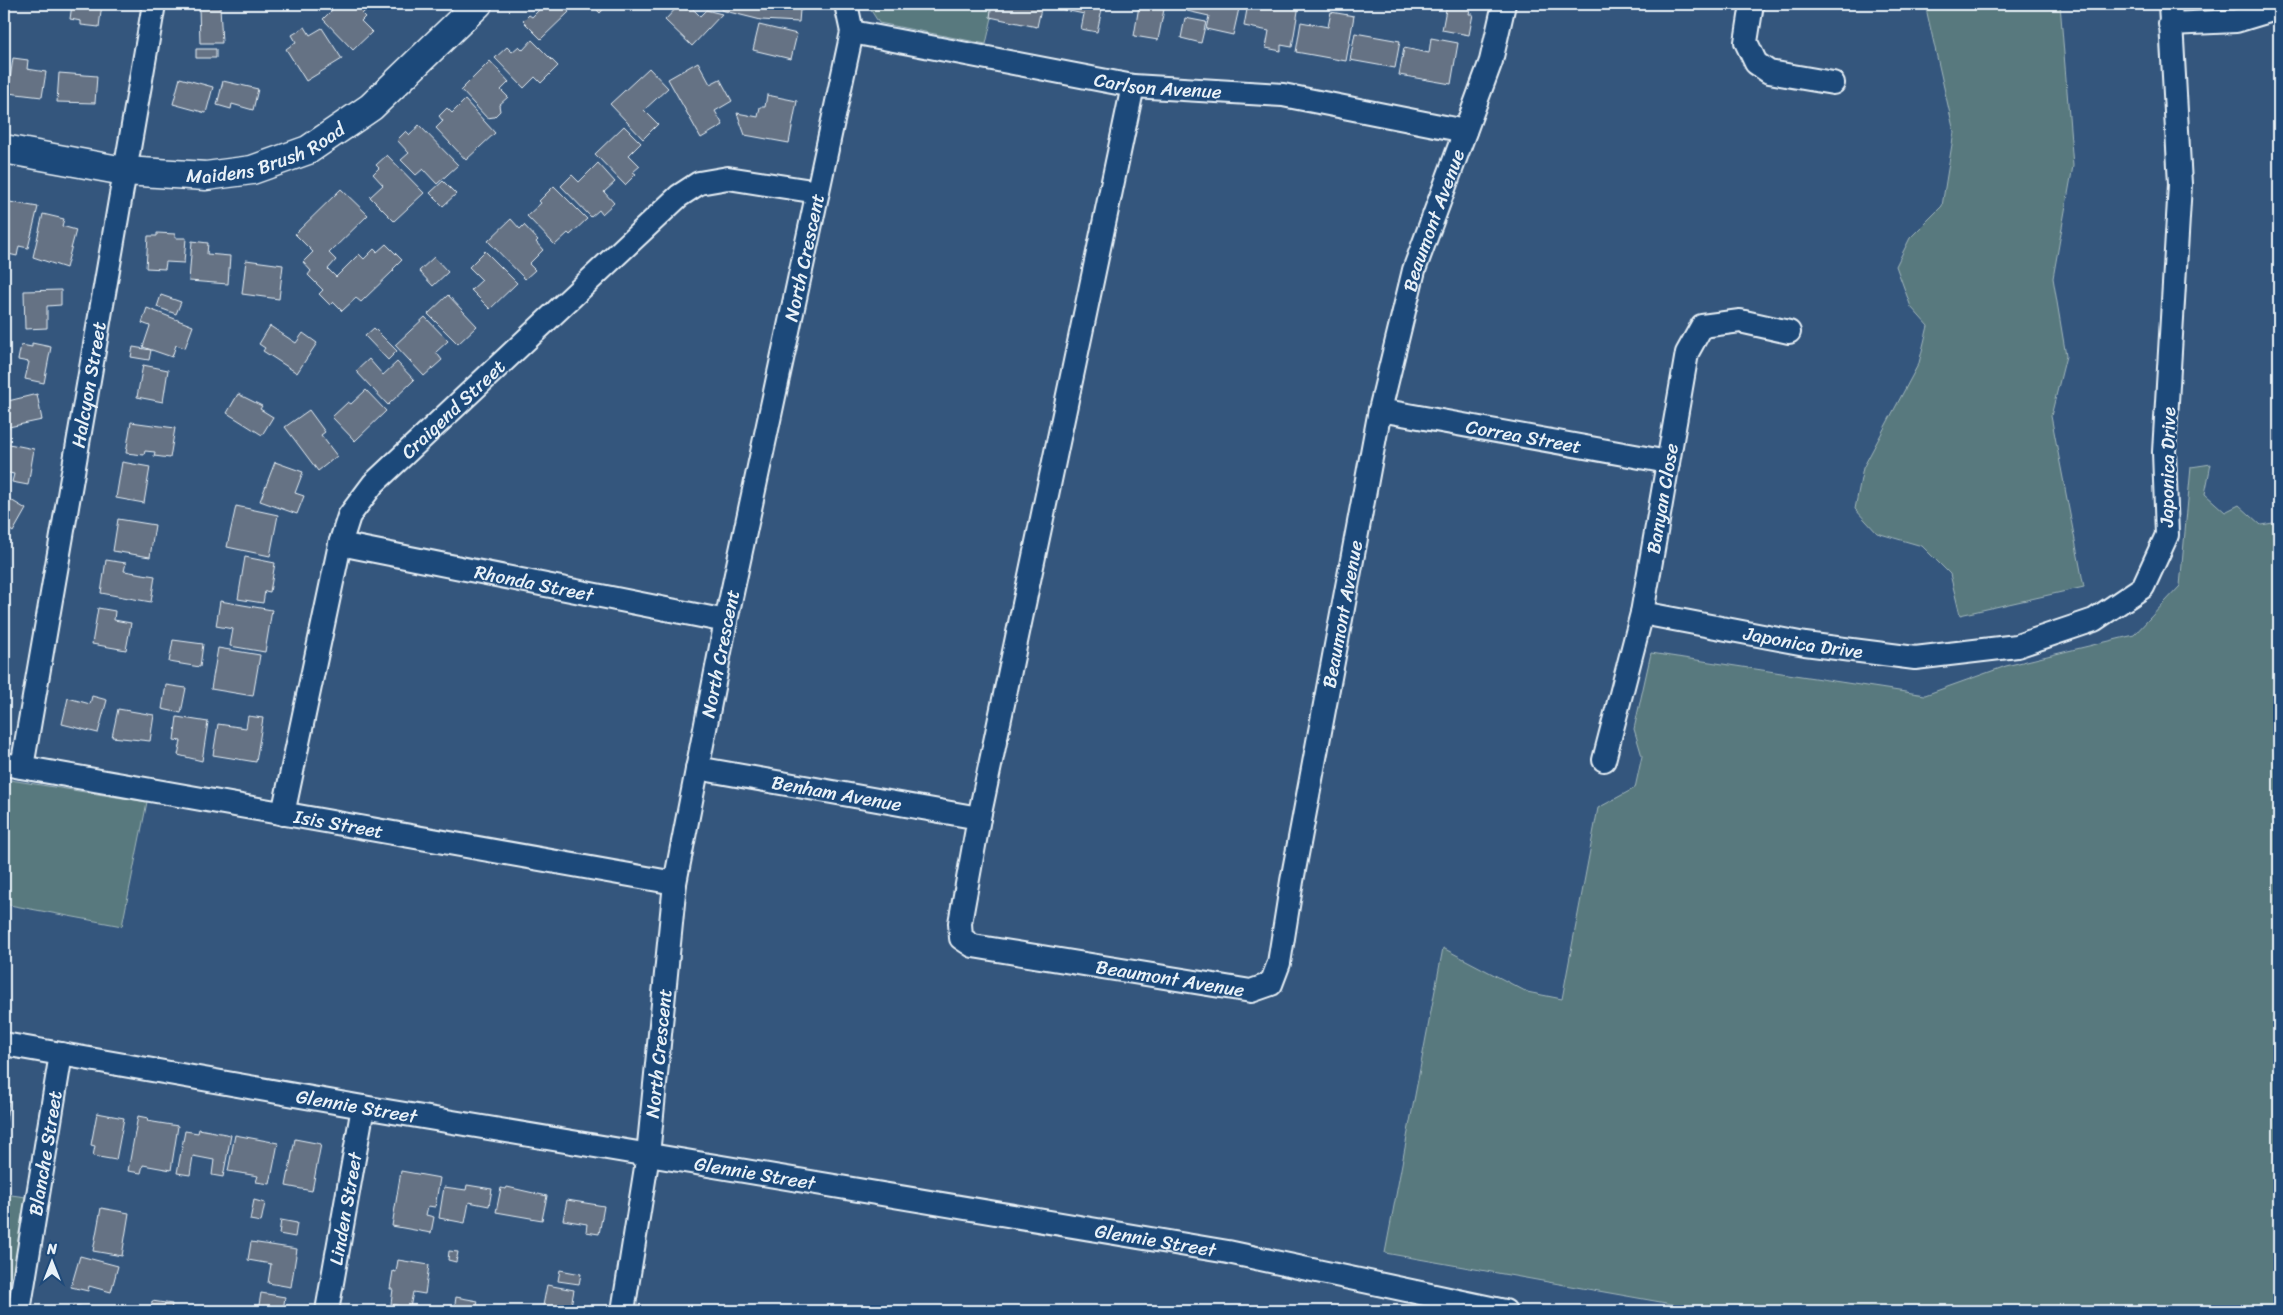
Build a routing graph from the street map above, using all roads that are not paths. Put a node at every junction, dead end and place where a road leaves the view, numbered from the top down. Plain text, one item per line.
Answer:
1 (154, 4) edge
2 (478, 4) edge
3 (846, 4) edge
4 (1504, 4) edge
5 (1752, 4) edge
6 (2279, 8) edge
7 (2170, 14) edge
8 (852, 32) junction
9 (1833, 83) dead end
10 (1133, 86) junction
11 (1465, 131) junction
12 (4, 149) edge
13 (124, 171) junction
14 (818, 192) junction
15 (1789, 332) dead end
16 (1380, 410) junction
17 (1668, 462) junction
18 (340, 544) junction
19 (1642, 613) junction
20 (726, 621) junction
21 (1604, 760) dead end
22 (13, 766) edge
23 (697, 768) junction
24 (283, 814) junction
25 (979, 818) junction
26 (675, 883) junction
27 (4, 1044) edge
28 (61, 1054) junction
29 (363, 1107) junction
30 (648, 1156) junction
31 (19, 1311) edge
32 (328, 1311) edge
33 (623, 1311) edge
34 (1505, 1311) edge

1 - 13 street, Halcyon Street
2 - 13 street, Maidens Brush Road
3 - 8 street, North Crescent
4 - 11 street, Beaumont Avenue
5 - 9 street
6 - 7 street
7 - 19 street, Japonica Drive
8 - 10 street, Carlson Avenue
8 - 14 street, North Crescent
10 - 11 street, Carlson Avenue
10 - 25 street, Beaumont Avenue
11 - 16 street, Beaumont Avenue
12 - 13 street, Maidens Brush Road
13 - 22 street, Halcyon Street
14 - 18 street, Craigend Street
14 - 20 street, North Crescent
15 - 17 street, Banyan Close
16 - 17 street, Correa Street
16 - 25 street, Beaumont Avenue
17 - 19 street, Banyan Close
18 - 20 street, Rhonda Street
18 - 24 street, Craigend Street
19 - 21 street, Banyan Close
20 - 23 street, North Crescent
22 - 24 street, Isis Street
23 - 25 street, Benham Avenue
23 - 26 street, North Crescent
24 - 26 street, Isis Street
26 - 30 street, North Crescent
27 - 28 street, Glennie Street
28 - 29 street, Glennie Street
28 - 31 street, Blanche Street
29 - 30 street, Glennie Street
29 - 32 street, Linden Street
30 - 33 street, North Crescent
30 - 34 street, Glennie Street

